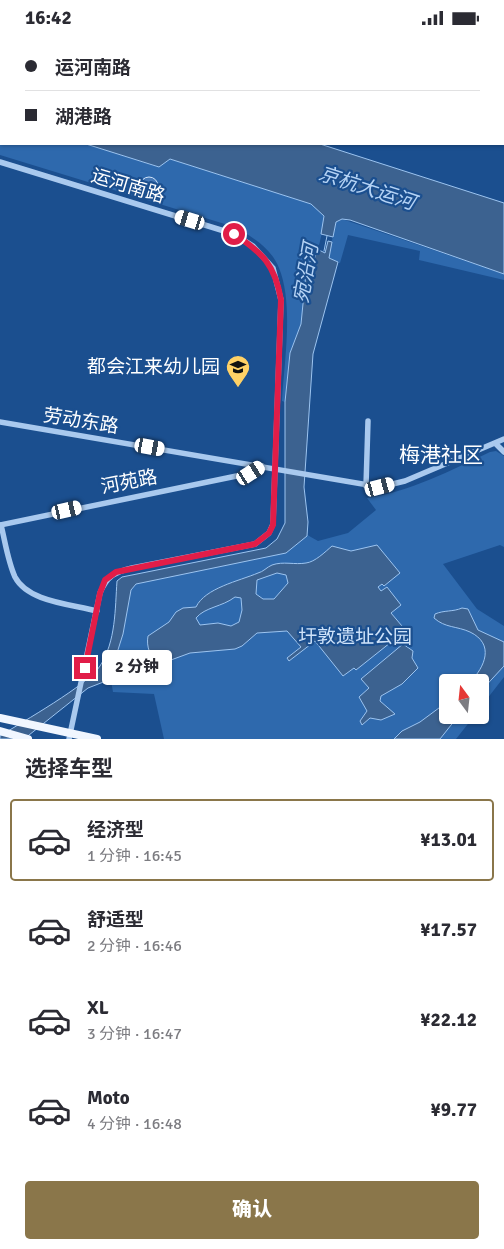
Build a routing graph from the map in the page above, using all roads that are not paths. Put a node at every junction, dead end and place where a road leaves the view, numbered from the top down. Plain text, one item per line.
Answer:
1 (0, 162) edge
2 (368, 421) dead end
3 (0, 422) edge
4 (501, 443) edge
5 (504, 453) edge
6 (262, 466) junction
7 (276, 469) junction
8 (366, 485) junction
9 (1, 525) edge
10 (97, 611) junction
11 (3, 719) edge
12 (0, 731) edge
13 (70, 736) edge
14 (26, 739) edge
15 (97, 739) edge

1 - 7 street, 运河南路
2 - 8 street
3 - 6 street, 劳动东路
4 - 5 street
4 - 8 street, 劳动东路
6 - 7 street, 劳动东路
6 - 9 street, 河苑路
7 - 8 street, 劳动东路
7 - 10 street, 运河南路
9 - 10 street
10 - 13 street, 运河南路
11 - 13 main road
12 - 14 main road
13 - 15 main road

